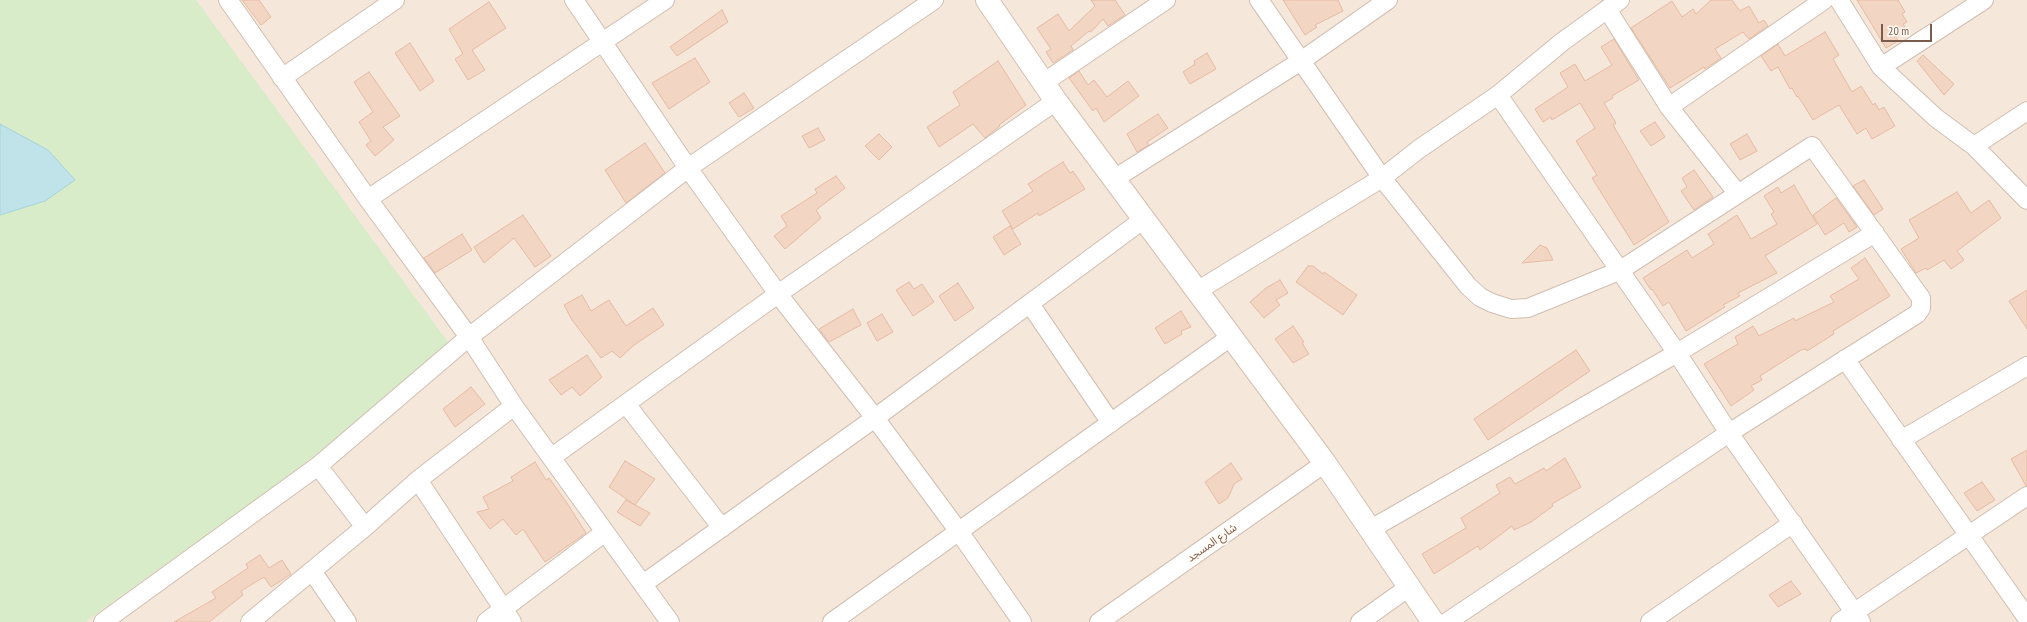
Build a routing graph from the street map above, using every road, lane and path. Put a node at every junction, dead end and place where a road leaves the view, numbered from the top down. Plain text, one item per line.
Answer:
1 (228, 0) edge
2 (395, 0) edge
3 (574, 0) edge
4 (665, 0) edge
5 (934, 0) edge
6 (987, 0) edge
7 (1166, 0) edge
8 (1259, 0) edge
9 (1388, 0) edge
10 (1824, 0) edge
11 (1839, 0) edge
12 (1984, 0) edge
13 (1615, 3) edge
14 (602, 42) junction
15 (1301, 61) junction
16 (1881, 67) junction
17 (282, 78) junction
18 (1043, 83) junction
19 (1498, 95) junction
20 (1056, 101) junction
21 (1669, 108) junction
22 (2027, 111) edge
23 (1974, 146) junction
24 (688, 168) junction
25 (1382, 178) junction
26 (1114, 179) junction
27 (1738, 194) junction
28 (368, 199) junction
29 (2027, 200) edge
30 (1144, 220) junction
31 (1875, 233) junction
32 (1619, 271) junction
33 (1197, 290) junction
34 (778, 294) junction
35 (1030, 304) junction
36 (1232, 336) junction
37 (469, 337) junction
38 (1677, 353) junction
39 (1845, 359) junction
40 (2027, 366) edge
41 (626, 404) junction
42 (514, 406) junction
43 (875, 418) junction
44 (1111, 423) junction
45 (1729, 433) junction
46 (1901, 440) junction
47 (552, 457) junction
48 (1325, 463) junction
49 (318, 466) junction
50 (418, 480) junction
51 (2027, 496) edge
52 (1793, 523) junction
53 (365, 527) junction
54 (722, 528) junction
55 (1371, 529) junction
56 (605, 532) junction
57 (960, 532) junction
58 (1969, 535) junction
59 (312, 572) junction
60 (643, 584) junction
61 (1409, 587) junction
62 (507, 616) edge
63 (1858, 617) edge
64 (2027, 618) edge
65 (111, 620) edge
66 (250, 622) edge
67 (347, 622) edge
68 (486, 622) edge
69 (670, 622) edge
70 (832, 622) edge
71 (1022, 622) edge
72 (1099, 622) edge
73 (1360, 622) edge
74 (1434, 622) edge
75 (1447, 622) edge
76 (1650, 622) edge
77 (1840, 622) edge

1 - 17 street
2 - 17 street
3 - 14 street
4 - 14 street
5 - 24 street
6 - 18 street
7 - 18 street
8 - 15 street
9 - 15 street
10 - 21 street
11 - 16 street
12 - 16 street
13 - 19 street
13 - 21 street
14 - 24 street
14 - 28 street
15 - 25 street
15 - 26 street
16 - 23 street
17 - 28 street
18 - 20 street
19 - 25 street
19 - 32 street
20 - 26 street
20 - 34 street
21 - 27 street
22 - 23 street
23 - 29 street
24 - 34 street
24 - 37 street
25 - 32 street
25 - 33 street
26 - 30 street
27 - 31 street
27 - 32 street
28 - 37 street
30 - 33 street
30 - 35 street
31 - 38 street
31 - 39 street
32 - 38 street
33 - 36 street
34 - 41 street
34 - 43 street
35 - 43 street
35 - 44 street
36 - 44 street
36 - 48 street
37 - 42 street
37 - 49 street
38 - 45 street
38 - 55 street
39 - 45 street
39 - 46 street
40 - 46 street
41 - 47 street
41 - 54 street
42 - 47 street
42 - 50 street
43 - 54 street
43 - 57 street
44 - 57 street
45 - 52 street
45 - 75 street
46 - 58 street
47 - 56 street
48 - 55 street
48 - 72 street, شارع المسجد
49 - 53 street
49 - 65 street
50 - 53 street
50 - 62 street
51 - 58 street
52 - 63 street
52 - 76 street
53 - 59 street
54 - 60 street
55 - 61 street
56 - 60 street
56 - 62 street
57 - 70 street
57 - 71 street
58 - 63 street
58 - 64 street
59 - 66 street
59 - 67 street
60 - 69 street
61 - 73 street
61 - 74 street
62 - 68 street
63 - 77 street

